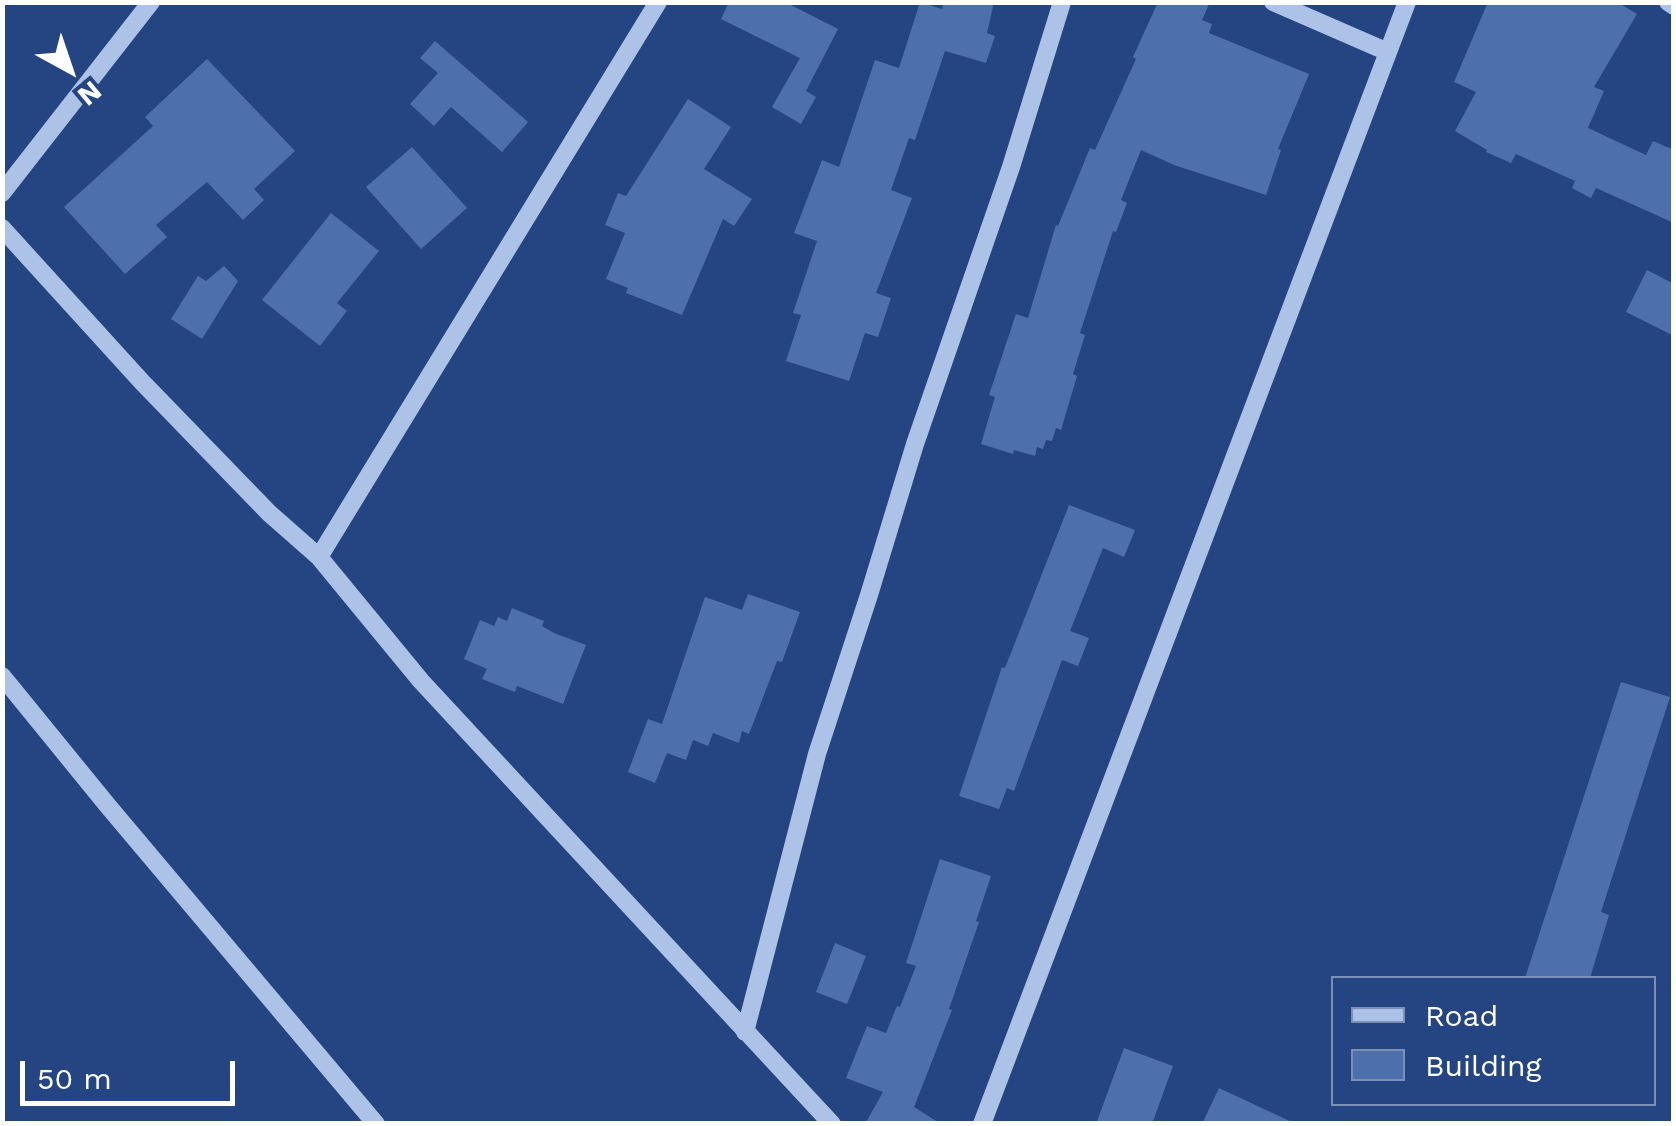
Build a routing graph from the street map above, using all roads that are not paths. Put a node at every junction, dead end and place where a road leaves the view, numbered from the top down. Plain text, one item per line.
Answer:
1 (151, 2) edge
2 (658, 2) edge
3 (1062, 2) edge
4 (1273, 2) edge
5 (1407, 2) edge
6 (1388, 52) junction
7 (2, 193) edge
8 (2, 228) edge
9 (320, 558) junction
10 (2, 676) edge
11 (746, 1032) junction
12 (376, 1124) edge
13 (832, 1124) edge
14 (982, 1124) edge

1 - 7 street
2 - 9 street
3 - 11 street
4 - 6 street
5 - 6 street
6 - 14 street
8 - 9 street
9 - 11 street
10 - 12 street
11 - 13 street

